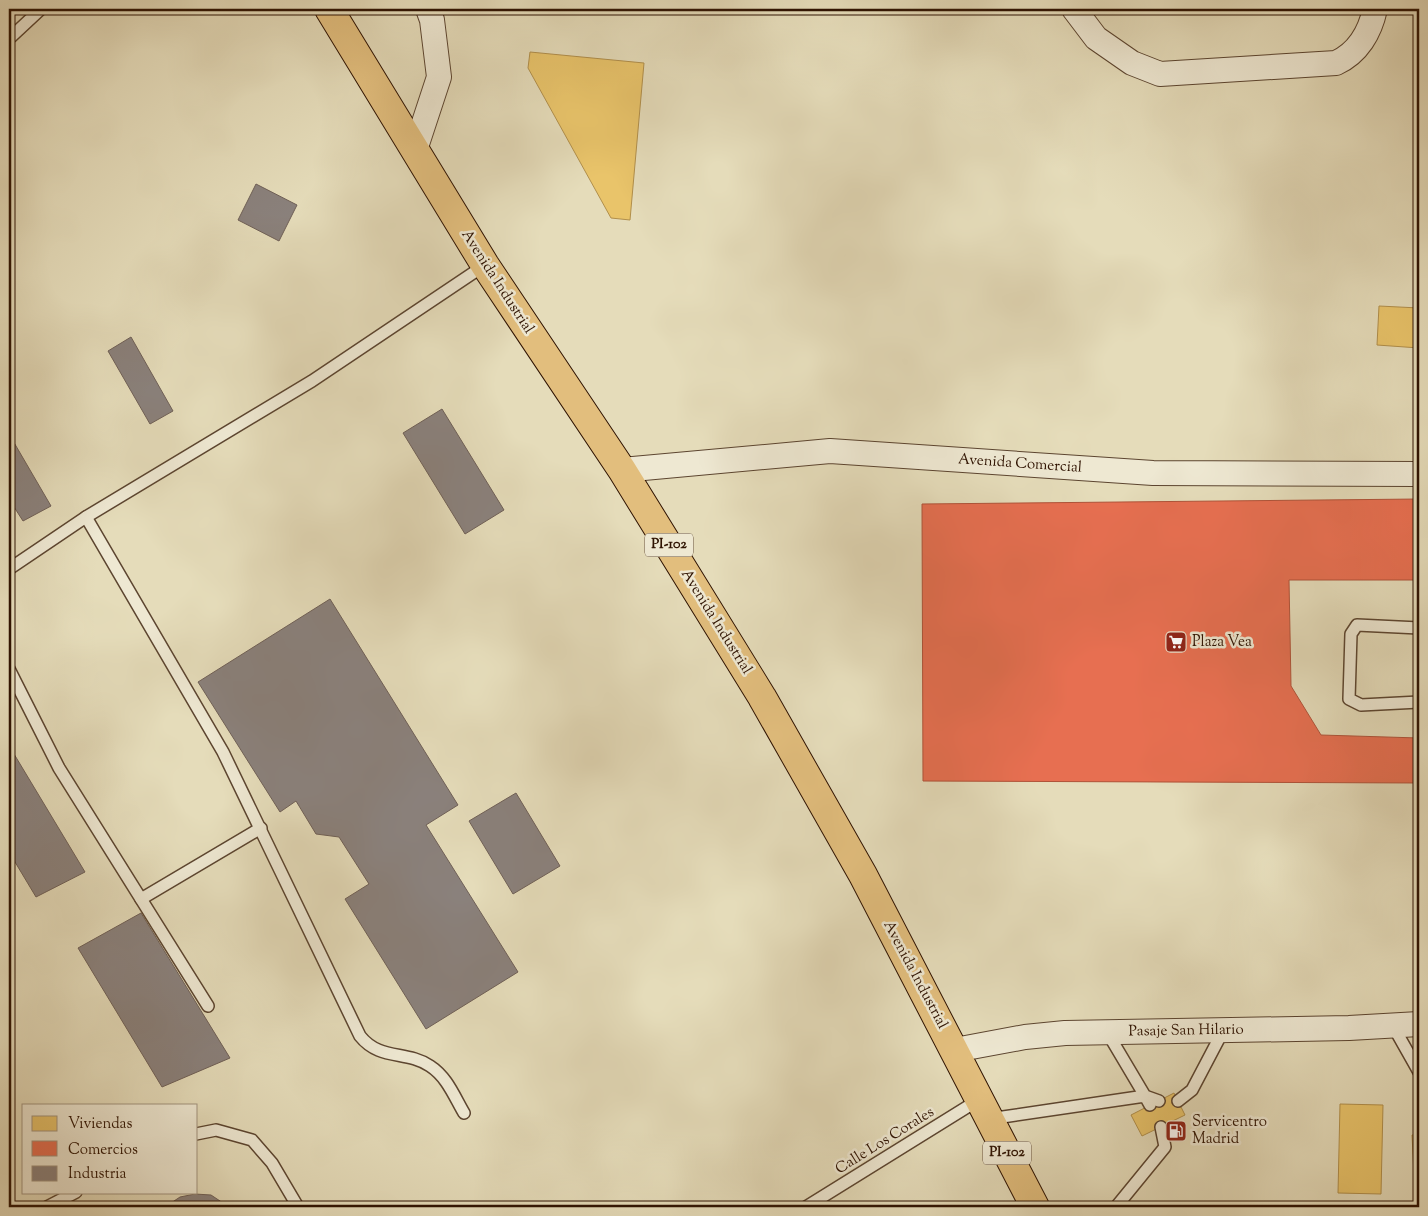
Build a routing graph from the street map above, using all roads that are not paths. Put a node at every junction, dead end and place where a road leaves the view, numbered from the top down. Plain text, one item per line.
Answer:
1 (41, 9) edge
2 (328, 9) edge
3 (428, 9) edge
4 (1074, 9) edge
5 (1375, 9) edge
6 (11, 36) dead end
7 (415, 150) junction
8 (485, 266) junction
9 (622, 470) junction
10 (1419, 474) edge
11 (86, 517) junction
12 (9, 569) edge
13 (1419, 628) edge
14 (9, 669) edge
15 (1419, 702) edge
16 (262, 828) junction
17 (141, 899) junction
18 (208, 1006) dead end
19 (1419, 1024) edge
20 (1393, 1026) junction
21 (1223, 1030) junction
22 (1107, 1032) junction
23 (954, 1050) junction
24 (1419, 1072) edge
25 (1178, 1101) dead end
26 (984, 1109) junction
27 (464, 1113) dead end
28 (1162, 1127) dead end
29 (198, 1134) edge
30 (72, 1194) edge
31 (47, 1207) edge
32 (298, 1207) edge
33 (806, 1207) edge
34 (1035, 1207) edge
35 (1116, 1207) edge

1 - 6 lane
2 - 7 main road, Avenida Industrial / PI-102
3 - 7 street
4 - 5 street
7 - 8 main road, Avenida Industrial / PI-102
8 - 9 main road, Avenida Industrial / PI-102
8 - 11 lane
9 - 10 street, Avenida Comercial
9 - 23 main road, Avenida Industrial / PI-102
11 - 12 lane
11 - 16 lane
13 - 15 lane
14 - 17 lane
16 - 17 lane
16 - 27 lane
17 - 18 lane
19 - 20 street, Pasaje San Hilario
20 - 21 street, Pasaje San Hilario
20 - 24 lane
21 - 22 street, Pasaje San Hilario
21 - 25 lane
22 - 23 street, Pasaje San Hilario
22 - 26 lane
23 - 26 main road, Avenida Industrial / PI-102
26 - 33 lane, Calle Los Corales
26 - 34 main road, Avenida Industrial / PI-102
28 - 35 lane
29 - 32 lane
30 - 31 lane

